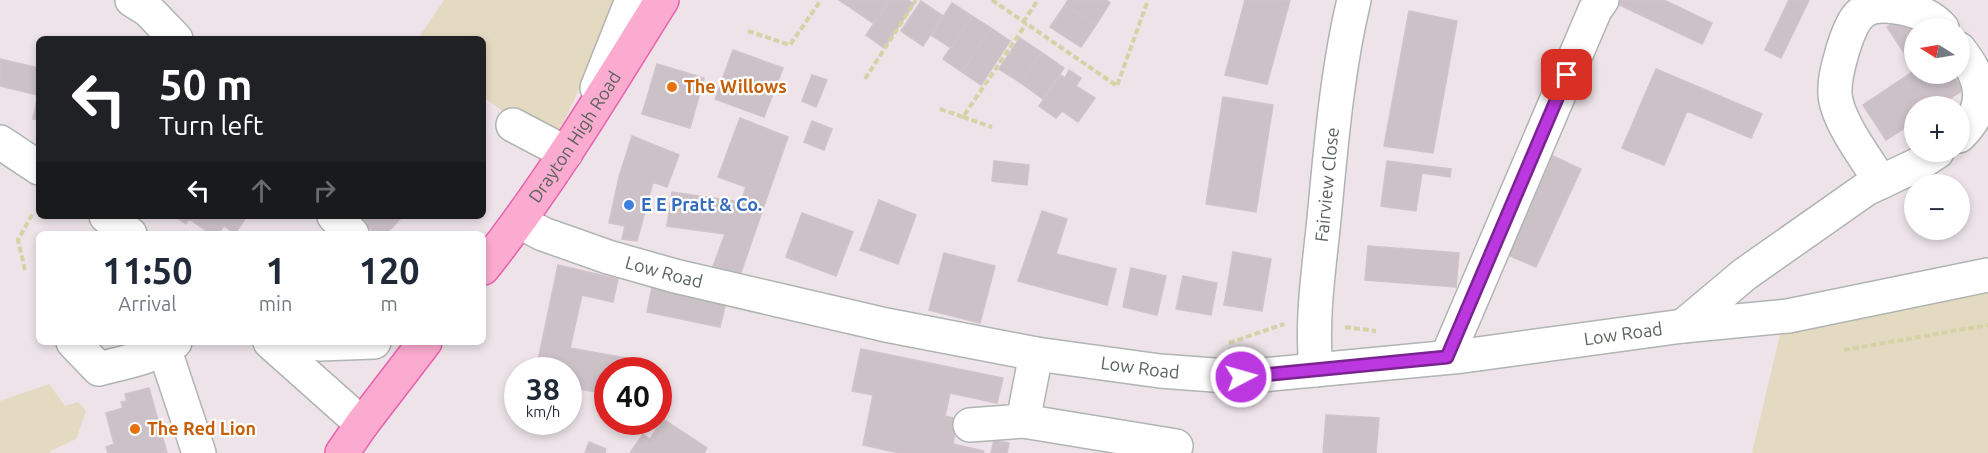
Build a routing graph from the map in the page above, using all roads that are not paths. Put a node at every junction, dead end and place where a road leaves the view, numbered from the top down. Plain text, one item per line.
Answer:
1 (632, 0) edge
2 (662, 0) edge
3 (1354, 0) edge
4 (1602, 0) edge
5 (1861, 4) edge
6 (1932, 18) edge
7 (1970, 63) edge
8 (513, 125) dead end
9 (1970, 129) edge
10 (0, 142) edge
11 (573, 142) junction
12 (1922, 162) edge
13 (36, 166) edge
14 (1881, 182) junction
15 (337, 219) edge
16 (520, 222) junction
17 (349, 231) edge
18 (486, 264) edge
19 (1988, 275) edge
20 (1683, 326) junction
21 (76, 345) edge
22 (166, 345) edge
23 (168, 345) edge
24 (273, 345) edge
25 (423, 345) edge
26 (1036, 354) junction
27 (1447, 357) junction
28 (1316, 370) junction
29 (1023, 421) junction
30 (362, 424) junction
31 (970, 425) dead end
32 (1176, 446) dead end
33 (198, 453) edge
34 (342, 453) edge

1 - 11 street
2 - 11 main road, Drayton High Road
3 - 28 street, Fairview Close
4 - 27 street
5 - 6 street
5 - 14 street
7 - 9 street
8 - 11 street
10 - 13 street
11 - 16 main road, Drayton High Road
12 - 14 street
14 - 20 street
15 - 17 street
16 - 18 main road, Drayton High Road
16 - 26 street, Low Road
19 - 20 street, Low Road
20 - 27 street, Low Road
21 - 22 street
23 - 33 street
24 - 30 street
25 - 30 main road
26 - 28 street, Low Road
26 - 29 street
27 - 28 street, Low Road
29 - 31 street
29 - 32 street
30 - 34 main road

